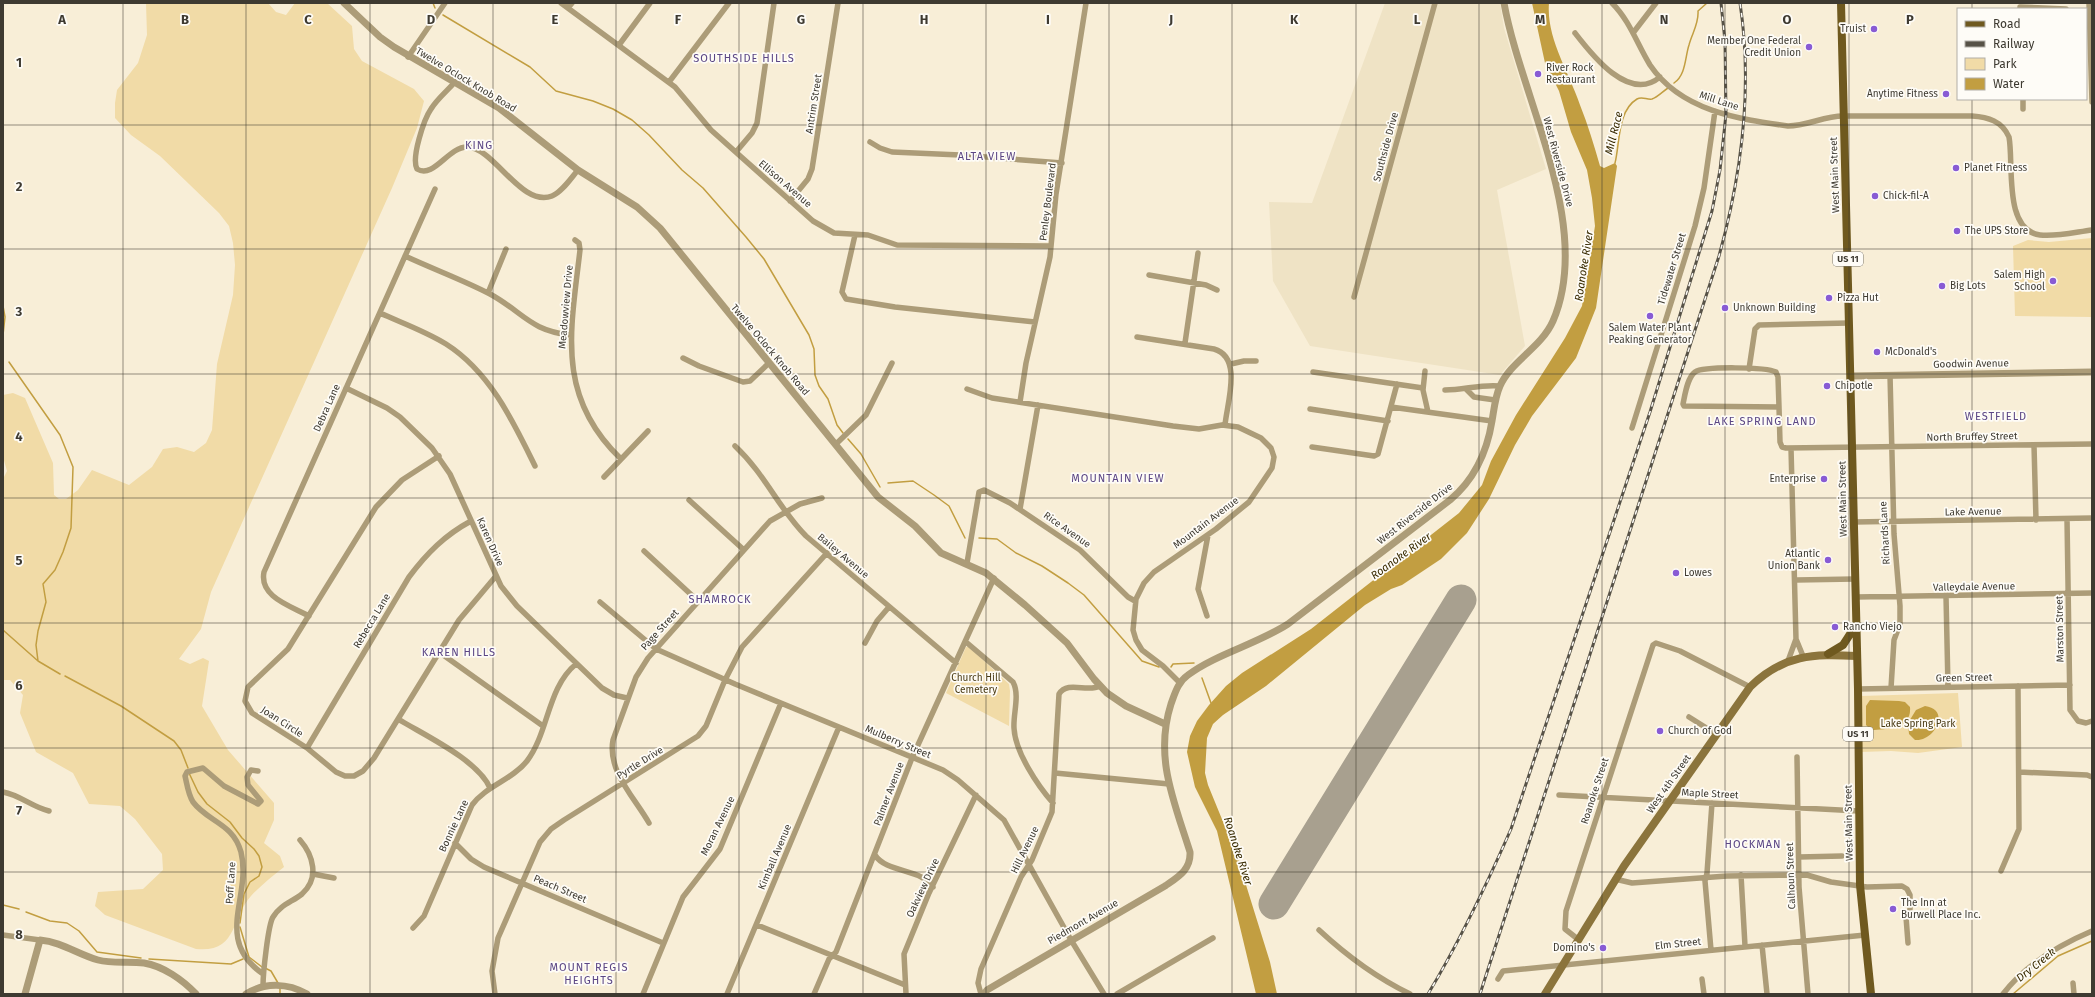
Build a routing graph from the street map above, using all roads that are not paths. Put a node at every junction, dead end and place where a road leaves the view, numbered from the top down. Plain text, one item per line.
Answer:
1 (344, 3) edge
2 (445, 3) edge
3 (561, 3) edge
4 (650, 3) edge
5 (729, 3) edge
6 (774, 3) edge
7 (838, 3) edge
8 (1086, 3) edge
9 (1436, 3) edge
10 (1504, 3) edge
11 (1612, 3) edge
12 (1656, 3) edge
13 (1841, 3) edge
14 (2088, 3) edge
15 (570, 6) edge
16 (2020, 6) edge
17 (2051, 8) edge
18 (2089, 10) edge
19 (1575, 33) dead end
20 (1633, 33) junction
21 (619, 46) junction
22 (408, 57) junction
23 (1660, 77) junction
24 (669, 82) junction
25 (454, 83) junction
26 (2023, 100) edge
27 (2092, 102) edge
28 (2023, 109) dead end
29 (1715, 111) junction
30 (1843, 116) junction
31 (870, 142) dead end
32 (736, 152) junction
33 (1062, 163) junction
34 (578, 170) junction
35 (435, 189) dead end
36 (790, 201) junction
37 (2092, 230) edge
38 (855, 235) junction
39 (575, 240) dead end
40 (1051, 246) junction
41 (506, 249) dead end
42 (1198, 253) dead end
43 (405, 256) junction
44 (1148, 275) dead end
45 (1194, 282) junction
46 (1217, 290) dead end
47 (488, 293) junction
48 (1354, 297) dead end
49 (380, 313) junction
50 (1035, 322) junction
51 (1849, 323) junction
52 (571, 335) junction
53 (1137, 337) dead end
54 (1184, 343) junction
55 (683, 358) dead end
56 (1256, 361) dead end
57 (769, 363) junction
58 (892, 363) dead end
59 (1230, 364) junction
60 (1749, 368) junction
61 (1312, 372) dead end
62 (1425, 372) dead end
63 (2092, 372) edge
64 (1890, 375) junction
65 (1851, 376) junction
66 (1397, 384) junction
67 (1500, 386) junction
68 (346, 388) junction
69 (1423, 388) junction
70 (967, 389) dead end
71 (1466, 389) junction
72 (1445, 390) dead end
73 (1495, 400) junction
74 (1020, 402) junction
75 (1038, 404) junction
76 (1391, 407) junction
77 (1778, 407) junction
78 (1310, 409) dead end
79 (1428, 412) junction
80 (1388, 421) junction
81 (1492, 421) junction
82 (1225, 425) junction
83 (1632, 428) dead end
84 (648, 430) dead end
85 (836, 444) junction
86 (2092, 444) edge
87 (2034, 445) junction
88 (735, 446) dead end
89 (1312, 447) dead end
90 (1791, 448) junction
91 (1852, 448) junction
92 (1891, 448) junction
93 (439, 456) junction
94 (621, 459) junction
95 (535, 466) dead end
96 (604, 476) dead end
97 (822, 498) dead end
98 (689, 500) dead end
99 (1020, 509) junction
100 (786, 511) junction
101 (2092, 518) edge
102 (2067, 519) junction
103 (2036, 520) junction
104 (471, 521) junction
105 (1854, 522) junction
106 (1893, 522) junction
107 (1208, 536) junction
108 (744, 550) junction
109 (644, 551) dead end
110 (826, 553) junction
111 (967, 563) junction
112 (496, 576) junction
113 (994, 578) junction
114 (1855, 579) junction
115 (1796, 580) junction
116 (2092, 593) edge
117 (2069, 594) junction
118 (1946, 596) junction
119 (1899, 597) junction
120 (1856, 598) junction
121 (698, 601) junction
122 (1135, 601) junction
123 (600, 602) dead end
124 (889, 607) junction
125 (309, 616) junction
126 (1207, 616) dead end
127 (1856, 624) junction
128 (1796, 640) junction
129 (966, 642) junction
130 (865, 643) dead end
131 (656, 648) junction
132 (439, 652) junction
133 (1828, 654) junction
134 (1803, 656) junction
135 (1857, 656) junction
136 (1788, 661) junction
137 (956, 663) junction
138 (576, 664) junction
139 (725, 680) junction
140 (1180, 683) junction
141 (2070, 685) junction
142 (1100, 686) junction
143 (1750, 686) junction
144 (2018, 686) junction
145 (1948, 687) junction
146 (1858, 688) junction
147 (1891, 688) junction
148 (627, 698) junction
149 (781, 703) junction
150 (1689, 717) dead end
151 (398, 719) junction
152 (2092, 721) edge
153 (1165, 724) junction
154 (543, 726) junction
155 (839, 727) junction
156 (1716, 734) junction
157 (307, 748) junction
158 (1797, 757) dead end
159 (912, 758) junction
160 (258, 771) dead end
161 (2020, 772) junction
162 (1055, 773) junction
163 (2092, 777) edge
164 (624, 783) junction
165 (1169, 784) junction
166 (490, 788) junction
167 (3, 792) edge
168 (976, 795) junction
169 (1559, 795) dead end
170 (1603, 796) junction
171 (1670, 800) junction
172 (1712, 803) junction
173 (1053, 804) junction
174 (1798, 808) junction
175 (1859, 811) junction
176 (49, 812) dead end
177 (649, 823) dead end
178 (300, 840) dead end
179 (455, 843) junction
180 (875, 855) junction
181 (1842, 856) dead end
182 (1799, 857) junction
183 (1189, 864) joint
184 (1028, 866) junction
185 (2001, 871) dead end
186 (313, 874) junction
187 (1741, 875) junction
188 (1799, 875) junction
189 (1706, 877) junction
190 (334, 878) dead end
191 (1616, 879) junction
192 (521, 882) junction
193 (1860, 885) junction
194 (933, 887) junction
195 (757, 926) junction
196 (412, 928) dead end
197 (1319, 930) dead end
198 (2092, 931) edge
199 (3, 935) edge
200 (1865, 935) junction
201 (1213, 938) dead end
202 (40, 940) junction
203 (1071, 940) junction
204 (1579, 940) junction
205 (1803, 941) junction
206 (1908, 942) dead end
207 (663, 943) junction
208 (1762, 945) junction
209 (1745, 946) junction
210 (1711, 950) junction
211 (832, 955) junction
212 (1564, 964) junction
213 (263, 972) junction
214 (1702, 979) dead end
215 (1498, 980) dead end
216 (2073, 983) dead end
217 (905, 985) junction
218 (262, 986) junction
219 (643, 993) edge
220 (25, 994) edge
221 (196, 994) edge
222 (246, 994) edge
223 (307, 994) edge
224 (495, 994) edge
225 (650, 994) edge
226 (727, 994) edge
227 (814, 994) edge
228 (906, 994) edge
229 (981, 994) edge
230 (984, 994) edge
231 (1104, 994) edge
232 (1117, 994) edge
233 (1410, 994) edge
234 (1545, 994) edge
235 (1704, 994) edge
236 (1767, 994) edge
237 (1808, 994) edge
238 (1871, 994) edge
239 (2003, 994) edge
240 (2074, 994) edge

1 - 22 street, Twelve Oclock Knob Road
2 - 22 street
3 - 15 street, Ellison Avenue
4 - 21 street
5 - 24 street
6 - 32 street
7 - 36 street, Antrim Street
8 - 33 street, Penley Boulevard
9 - 48 street, Southside Drive
10 - 67 street, West Riverside Drive
11 - 20 street, Mill Lane
12 - 20 street
13 - 30 main road, West Main Street / US 11
14 - 18 street
15 - 21 street, Ellison Avenue
16 - 17 street
18 - 27 street
19 - 23 street
20 - 23 street, Mill Lane
21 - 24 street, Ellison Avenue
22 - 25 street, Twelve Oclock Knob Road
23 - 29 street, Mill Lane
24 - 32 street, Ellison Avenue
25 - 34 street, Twelve Oclock Knob Road
25 - 34 street
26 - 28 street
29 - 30 street, Mill Lane
29 - 83 street, Tidewater Street
30 - 37 street, Mill Lane
30 - 51 main road, West Main Street / US 11
31 - 33 street
32 - 36 street, Ellison Avenue
33 - 40 street, Penley Boulevard
34 - 57 street, Twelve Oclock Knob Road
35 - 43 street, Debra Lane
36 - 38 street, Ellison Avenue
38 - 40 street, Ellison Avenue
38 - 50 street
39 - 52 street, Meadowview Drive
40 - 50 street, Penley Boulevard
41 - 47 street
42 - 45 street
43 - 47 street
43 - 49 street, Debra Lane
44 - 45 street
45 - 46 street
45 - 54 street
47 - 52 street
49 - 68 street, Debra Lane
49 - 95 street
50 - 74 street, Penley Boulevard
51 - 60 street
51 - 65 main road, West Main Street / US 11
52 - 94 street, Meadowview Drive
53 - 54 street
54 - 59 street
55 - 57 street
56 - 59 street
57 - 85 street, Twelve Oclock Knob Road
58 - 85 street
59 - 82 street
60 - 77 street
60 - 77 street
61 - 66 street
62 - 69 street
63 - 64 street, Goodwin Avenue
64 - 65 street, Goodwin Avenue
64 - 92 street, Richards Lane
65 - 91 main road, West Main Street / US 11
66 - 69 street
66 - 76 street
67 - 71 street
67 - 73 street, West Riverside Drive
68 - 93 street, Karen Drive
68 - 125 street, Debra Lane
69 - 79 street
70 - 74 street, Mountain Avenue
71 - 72 street
71 - 73 street
73 - 81 street, West Riverside Drive
74 - 75 street, Mountain Avenue
75 - 82 street, Mountain Avenue
75 - 99 street
76 - 79 street
76 - 80 street
77 - 90 street
78 - 80 street
79 - 81 street
80 - 89 street
81 - 140 street, West Riverside Drive
82 - 107 street, Mountain Avenue
84 - 94 street
85 - 111 street, Twelve Oclock Knob Road
86 - 87 street, North Bruffey Street
87 - 92 street, North Bruffey Street
87 - 103 street
88 - 100 street, Bailey Avenue
90 - 91 street, North Bruffey Street
90 - 115 street
91 - 92 street, North Bruffey Street
91 - 105 main road, West Main Street / US 11
92 - 106 street, Richards Lane
93 - 104 street, Karen Drive
93 - 125 street, Joan Circle
94 - 96 street
97 - 100 street, Page Street
98 - 108 street
99 - 111 street, Rice Avenue
99 - 122 street, Rice Avenue
100 - 108 street, Page Street
100 - 110 street, Bailey Avenue
101 - 102 street, Lake Avenue
102 - 103 street, Lake Avenue
102 - 117 street, Marston Street
103 - 106 street, Lake Avenue
104 - 112 street, Karen Drive
104 - 157 street, Rebecca Lane
105 - 106 street, Lake Avenue
105 - 114 main road, West Main Street / US 11
106 - 119 street, Richards Lane
107 - 122 street, Mountain Avenue
107 - 126 street
108 - 121 street, Page Street
109 - 121 street
110 - 124 street, Bailey Avenue
110 - 139 street, Pyrtle Drive
111 - 113 street, Twelve Oclock Knob Road
112 - 132 street, Joan Circle
112 - 138 street, Karen Drive
113 - 129 street, Palmer Avenue
113 - 142 street, Twelve Oclock Knob Road
114 - 115 street
114 - 120 main road, West Main Street / US 11
115 - 128 street
116 - 117 street, Valleydale Avenue
117 - 118 street, Valleydale Avenue
117 - 141 street, Marston Street
118 - 119 street, Valleydale Avenue
118 - 145 street
119 - 120 street, Valleydale Avenue
119 - 147 street, Richards Lane
120 - 127 main road, West Main Street / US 11
121 - 131 street, Page Street
122 - 140 street, Mountain Avenue
123 - 131 street, Mulberry Street
124 - 130 street
124 - 137 street, Bailey Avenue
125 - 157 street, Joan Circle
127 - 133 main road
127 - 135 main road, West Main Street / US 11
128 - 134 street
128 - 136 street
129 - 137 street, Palmer Avenue
129 - 173 street
131 - 139 street, Mulberry Street
131 - 148 street, Page Street
132 - 151 street, Joan Circle
132 - 154 street
133 - 134 main road, West 4th Street
133 - 135 main road, West 4th Street
134 - 136 main road, West 4th Street
135 - 146 main road, West Main Street / US 11
136 - 143 main road, West 4th Street
137 - 159 street, Palmer Avenue
138 - 148 street, Karen Drive
138 - 154 street, Bonnie Lane
139 - 149 street, Mulberry Street
139 - 164 street, Pyrtle Drive
140 - 153 street, West Riverside Drive
141 - 144 street, Green Street
141 - 152 street, Marston Street
142 - 153 street, Twelve Oclock Knob Road
142 - 162 street, Hill Avenue
143 - 156 main road, West 4th Street
143 - 170 street, Roanoke Street
144 - 145 street, Green Street
144 - 161 street
145 - 147 street, Green Street
146 - 147 street, Green Street
146 - 175 main road, West Main Street / US 11
148 - 164 street, Page Street
149 - 155 street, Mulberry Street
149 - 207 street, Moran Avenue
150 - 156 street
151 - 157 street, Joan Circle
151 - 166 street
153 - 165 street, West Riverside Drive
154 - 166 street, Bonnie Lane
155 - 159 street, Mulberry Street
155 - 195 street, Kimball Avenue
156 - 171 main road, West 4th Street
158 - 174 street, Calhoun Street
159 - 168 street, Mulberry Street
159 - 180 street, Palmer Avenue
160 - 213 street, Poff Lane
161 - 163 street
161 - 185 street
162 - 165 street
162 - 173 street, Hill Avenue
164 - 177 street, Page Street
164 - 192 street, Pyrtle Drive
165 - 183 street, West Riverside Drive
166 - 179 street, Bonnie Lane
167 - 176 street
168 - 184 street, Mulberry Street
168 - 194 street, Oakview Drive
169 - 170 street, Maple Street
170 - 171 street, Maple Street
170 - 204 street, Roanoke Street
171 - 172 street, Maple Street
171 - 191 main road, West 4th Street
172 - 174 street, Maple Street
172 - 189 street
173 - 184 street, Hill Avenue
174 - 175 street, Maple Street
174 - 182 street, Calhoun Street
175 - 193 main road, West Main Street / US 11
178 - 186 street
179 - 192 street, Peach Street
179 - 196 street, Bonnie Lane
180 - 194 street
180 - 211 street, Palmer Avenue
181 - 182 street
182 - 188 street, Calhoun Street
183 - 203 street, Piedmont Avenue
184 - 203 street, Mulberry Street
184 - 229 street, Hill Avenue
186 - 190 street
186 - 213 street
187 - 188 street
187 - 189 street
187 - 209 street
188 - 193 street
188 - 205 street, Calhoun Street
189 - 191 street
189 - 210 street
191 - 204 main road, West 4th Street
192 - 207 street, Peach Street
192 - 224 street, Pyrtle Drive
193 - 200 main road, West Main Street / US 11
193 - 206 street
194 - 217 street, Oakview Drive
195 - 211 street
195 - 226 street, Kimball Avenue
197 - 233 street
198 - 239 street
199 - 202 street
200 - 205 street, Elm Street
200 - 238 main road, West Main Street / US 11
201 - 232 street
202 - 220 street
202 - 221 street
203 - 230 street, Piedmont Avenue
203 - 231 street, Mulberry Street
204 - 212 main road, West 4th Street
205 - 208 street, Elm Street
205 - 237 street, Calhoun Street
207 - 219 street, Moran Avenue
208 - 209 street, Elm Street
208 - 236 street
209 - 210 street, Elm Street
210 - 212 street, Elm Street
211 - 217 street
211 - 227 street, Palmer Avenue
212 - 215 street, Elm Street
212 - 234 main road, West 4th Street
213 - 218 street
214 - 235 street
216 - 240 street
217 - 228 street, Oakview Drive
218 - 222 street
218 - 223 street
219 - 225 street

